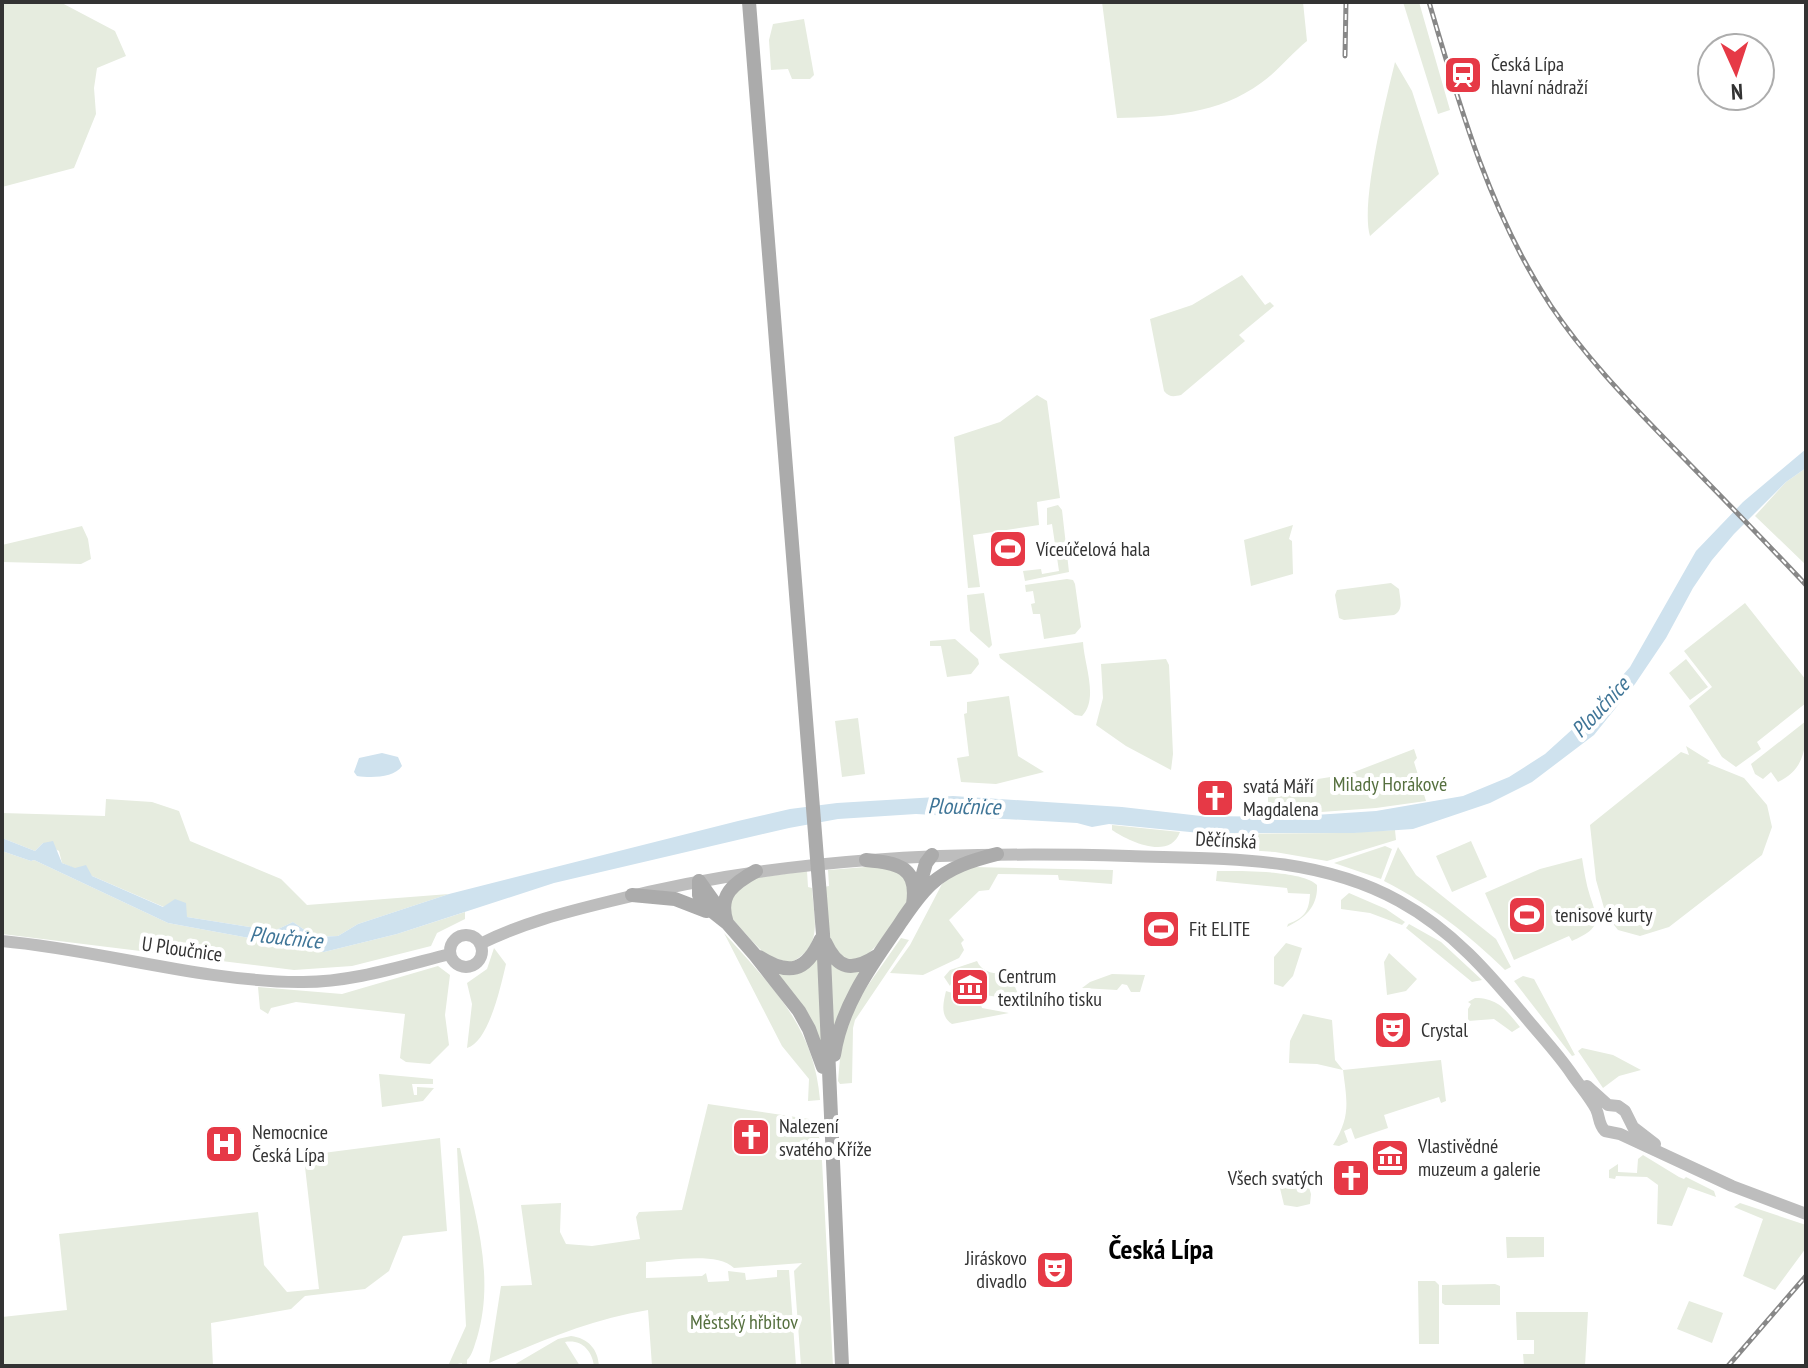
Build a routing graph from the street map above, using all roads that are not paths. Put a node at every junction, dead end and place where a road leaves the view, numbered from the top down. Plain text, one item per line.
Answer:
1 (749, 2) edge
2 (997, 854) junction
3 (932, 855) junction
4 (866, 860) junction
5 (807, 864) joint
6 (756, 871) junction
7 (699, 881) junction
8 (931, 884) junction
9 (632, 895) junction
10 (913, 904) junction
11 (722, 918) junction
12 (823, 934) junction
13 (2, 941) edge
14 (480, 944) junction
15 (450, 954) junction
16 (755, 955) junction
17 (877, 956) junction
18 (829, 1087) junction
19 (1603, 1110) junction
20 (1629, 1122) junction
21 (1620, 1134) junction
22 (1674, 1158) junction
23 (1806, 1214) edge
24 (842, 1366) edge

1 - 12 main road
2 - 3 main road, Děčínská
2 - 8 main road
2 - 19 main road, Děčínská
3 - 4 main road, Děčínská
3 - 8 main road
3 - 10 main road
4 - 5 main road, Děčínská
4 - 10 main road
5 - 6 main road, U Ploučnice
6 - 7 main road, U Ploučnice
6 - 11 main road
7 - 9 main road, U Ploučnice
7 - 11 main road
8 - 10 main road
9 - 11 main road
9 - 14 main road, U Ploučnice
10 - 17 main road
11 - 16 main road
12 - 16 main road
12 - 17 main road
12 - 18 main road
13 - 15 main road, U Ploučnice
14 - 15 main road, U Ploučnice
14 - 15 main road, U Ploučnice
16 - 18 main road
17 - 18 main road
18 - 24 main road
19 - 20 main road, Děčínská
19 - 21 main road, Děčínská
20 - 21 main road
20 - 22 main road, Děčínská
21 - 22 main road, Děčínská
22 - 23 main road, Děčínská

